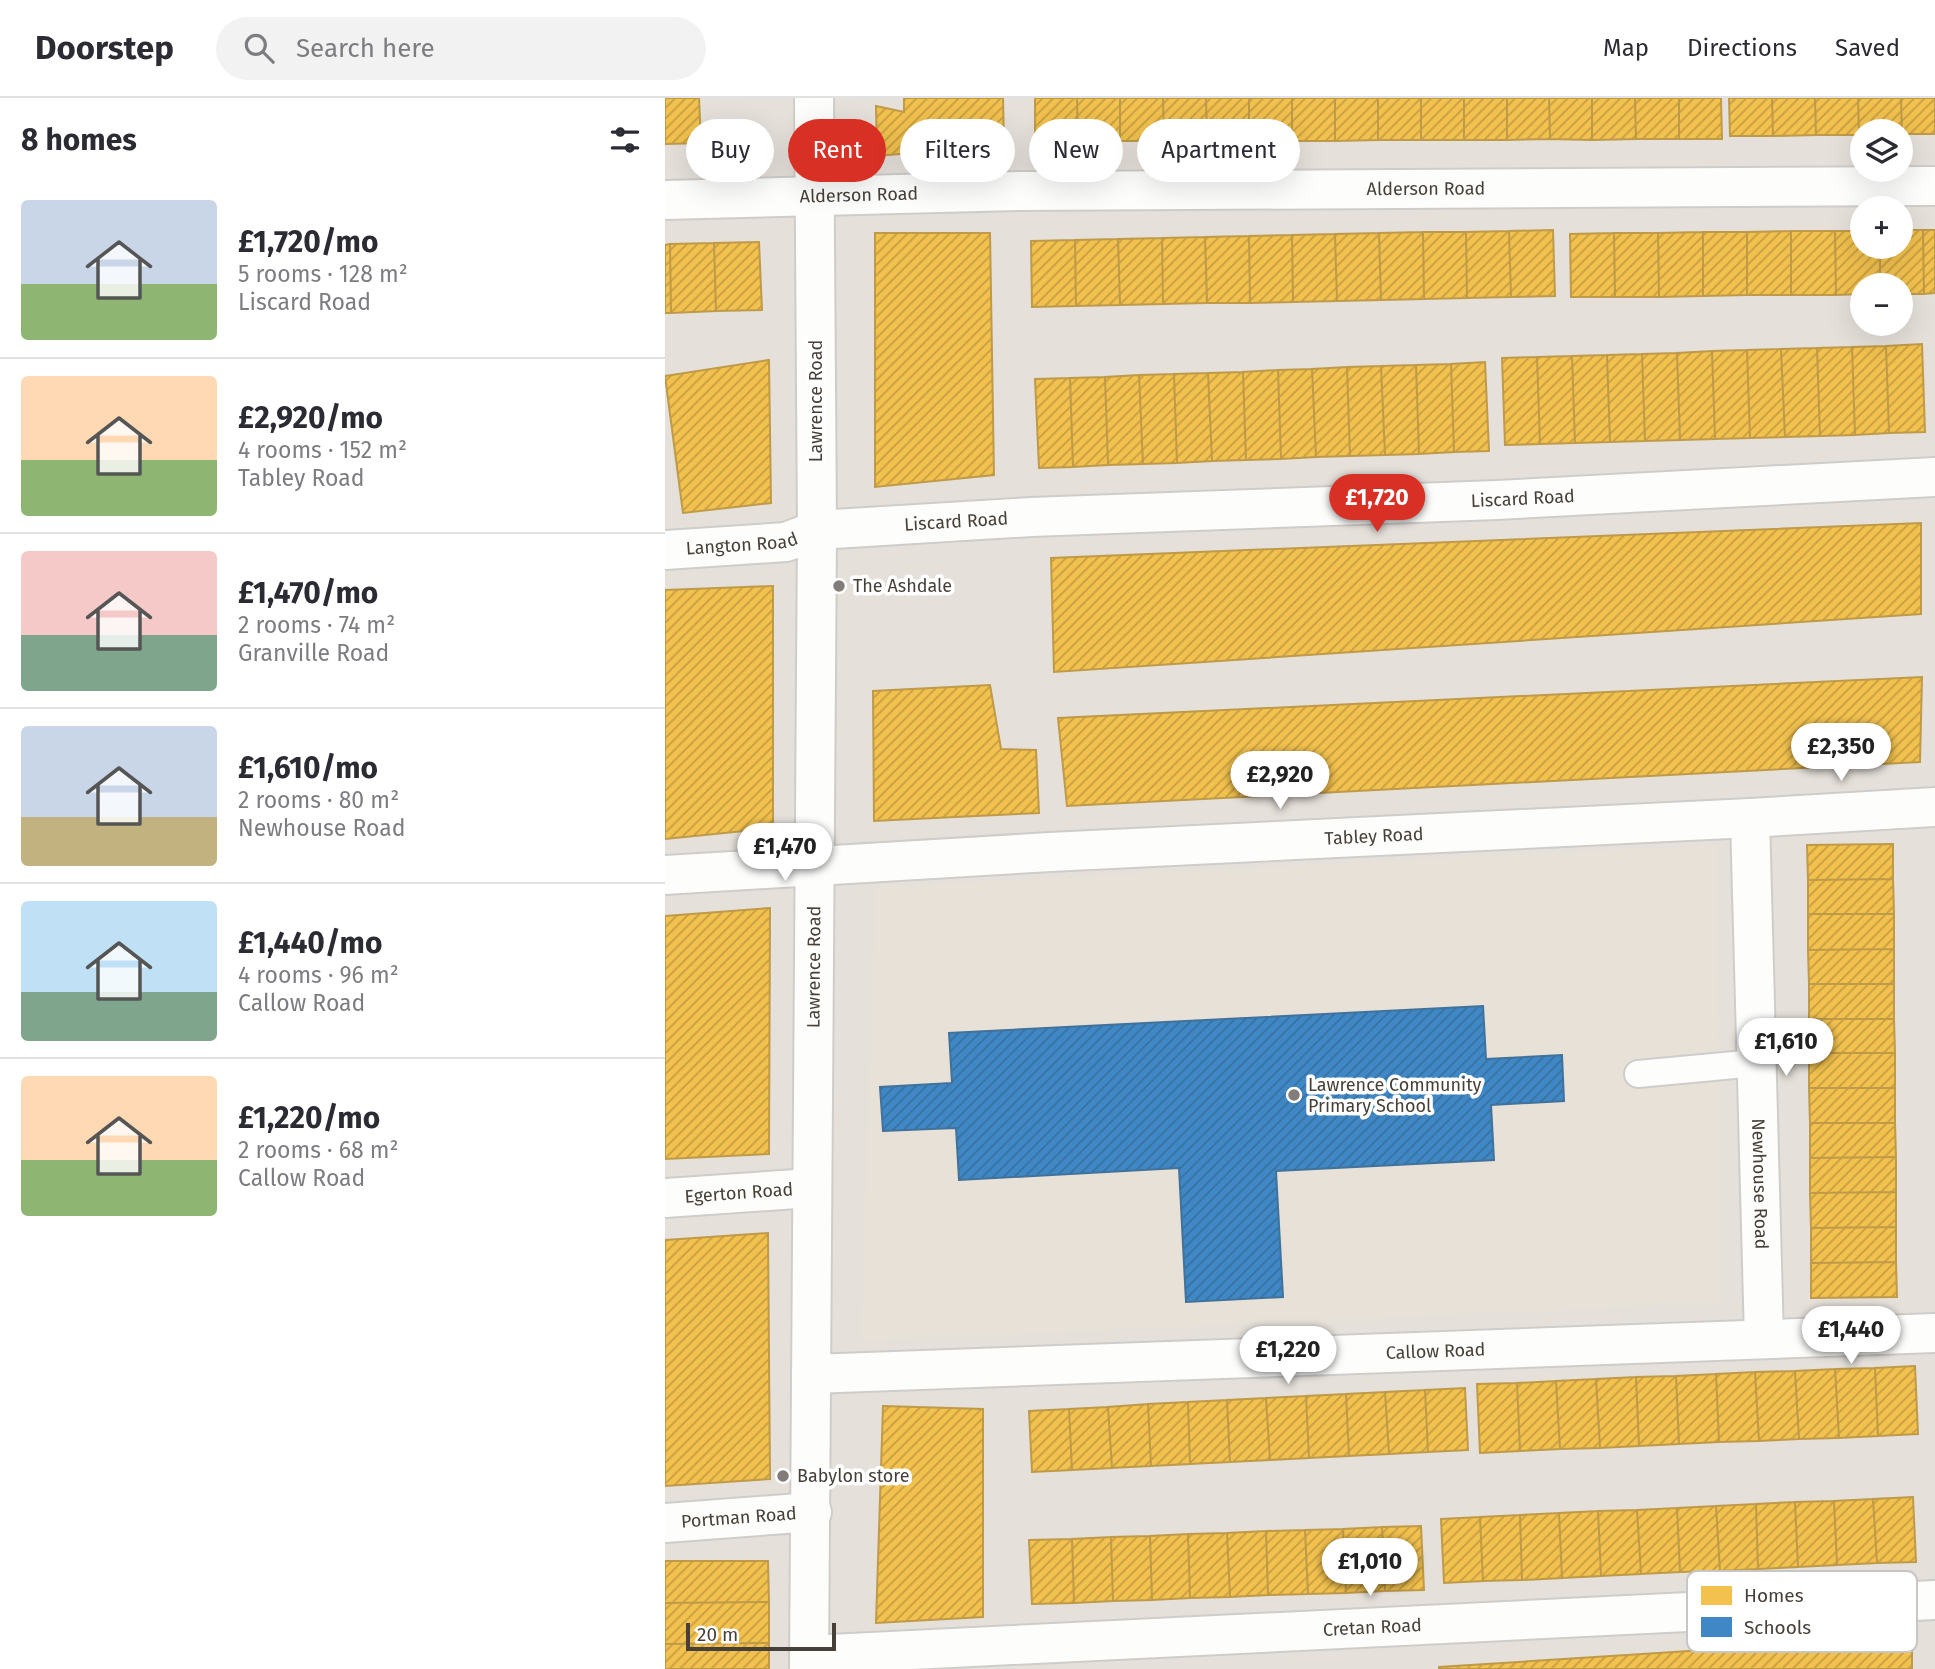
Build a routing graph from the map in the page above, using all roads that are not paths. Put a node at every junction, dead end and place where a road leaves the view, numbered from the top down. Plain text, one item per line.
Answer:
1 (814, 98) edge
2 (1935, 186) edge
3 (814, 197) junction
4 (665, 200) edge
5 (1935, 477) edge
6 (817, 530) junction
7 (665, 550) edge
8 (1935, 807) edge
9 (1749, 818) junction
10 (814, 866) junction
11 (665, 875) edge
12 (1756, 1063) junction
13 (1638, 1073) dead end
14 (811, 1188) junction
15 (665, 1198) edge
16 (1935, 1333) edge
17 (1764, 1339) junction
18 (811, 1374) junction
19 (812, 1513) junction
20 (665, 1523) edge
21 (1935, 1600) edge
22 (1917, 1601) edge
23 (1687, 1614) edge
24 (809, 1662) edge

1 - 3 street, Lawrence Road
2 - 3 street, Alderson Road
3 - 4 street, Alderson Road
3 - 6 street, Lawrence Road
5 - 6 street, Liscard Road
6 - 7 street, Langton Road
6 - 10 street, Lawrence Road
8 - 9 street, Tabley Road
9 - 10 street, Tabley Road
9 - 12 street, Newhouse Road
10 - 11 street, Tabley Road
10 - 14 street, Lawrence Road
12 - 13 lane
12 - 17 street, Newhouse Road
14 - 15 street, Egerton Road
14 - 18 street, Lawrence Road
16 - 17 street, Callow Road
17 - 18 street, Callow Road
18 - 19 street, Lawrence Road
19 - 20 street, Portman Road
19 - 24 street, Lawrence Road
21 - 22 street, Cretan Road
23 - 24 street, Cretan Road

